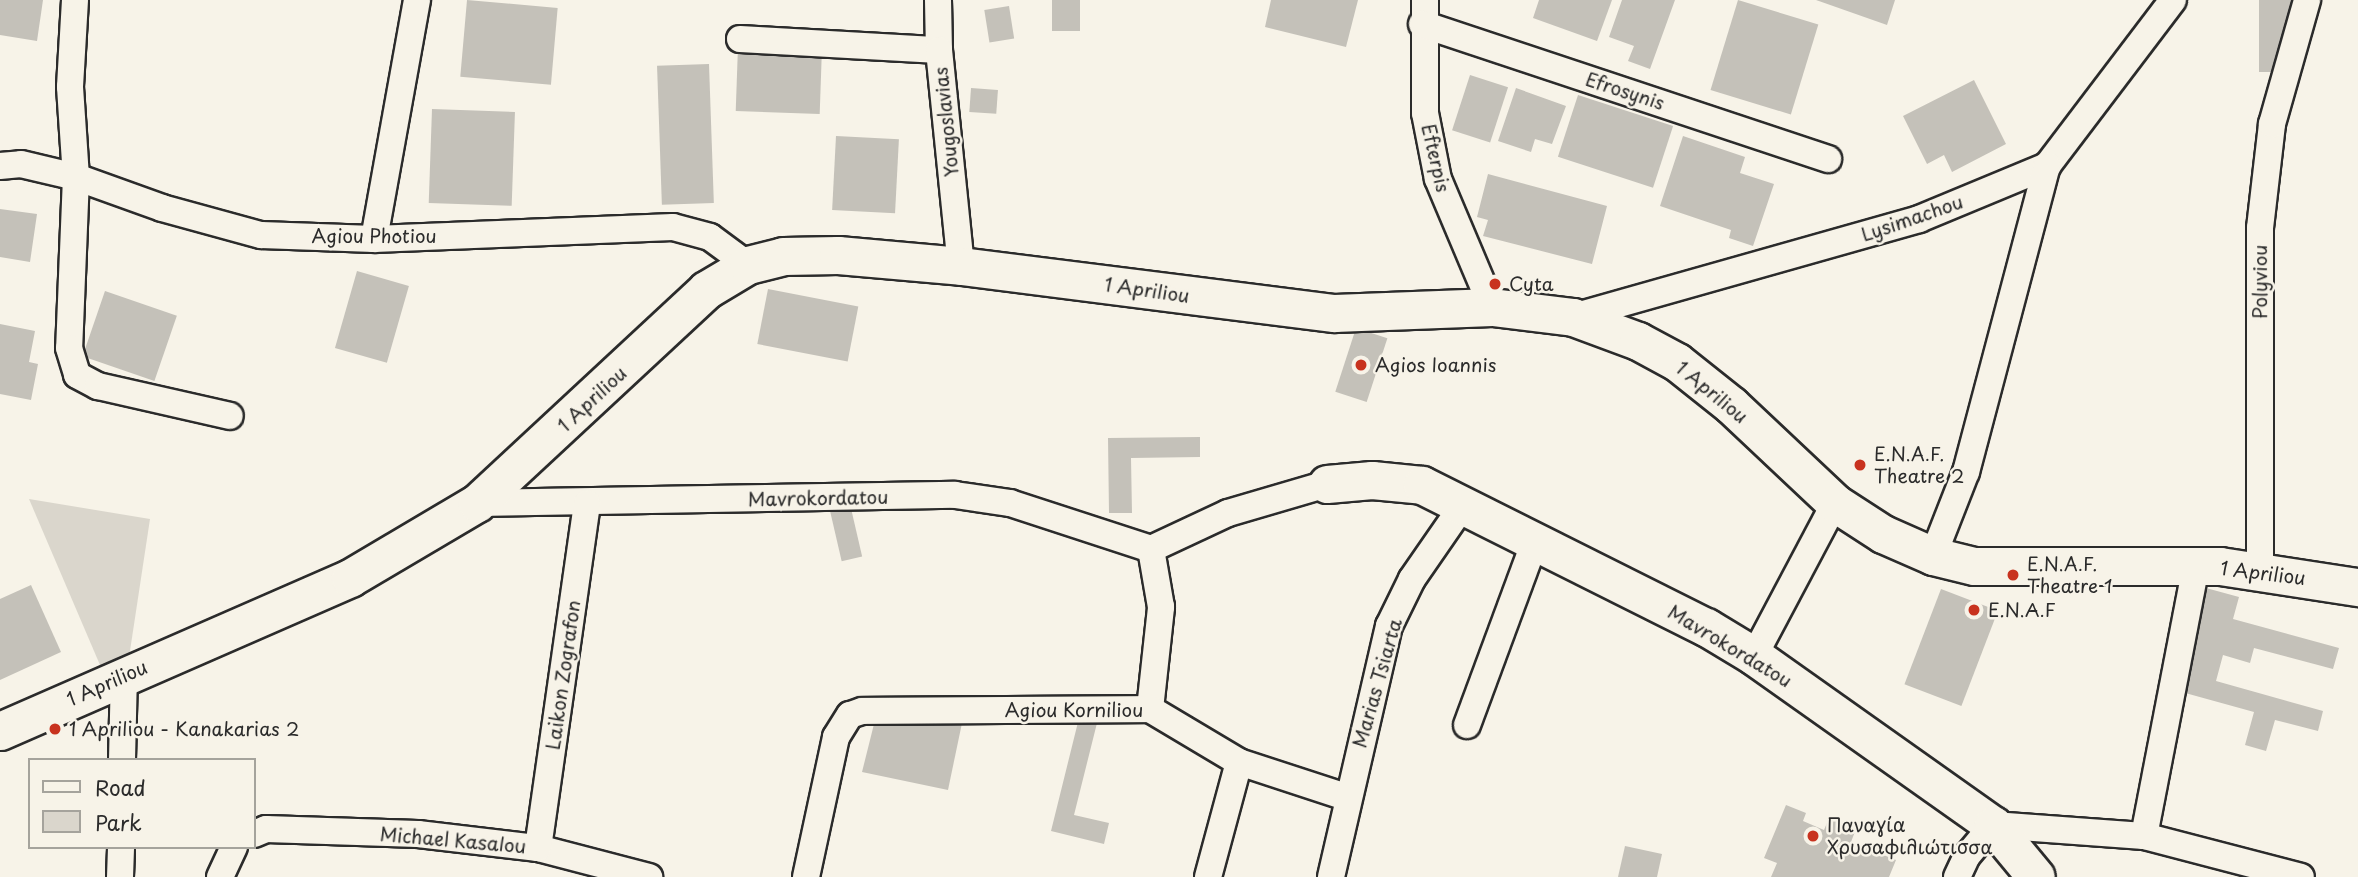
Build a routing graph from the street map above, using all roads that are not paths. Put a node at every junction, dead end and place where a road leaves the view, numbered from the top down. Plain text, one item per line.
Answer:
1 (75, 0) edge
2 (417, 0) edge
3 (938, 0) edge
4 (2173, 0) edge
5 (2307, 0) edge
6 (1424, 12) edge
7 (740, 39) dead end
8 (939, 50) junction
9 (1828, 159) dead end
10 (0, 166) edge
11 (2047, 166) junction
12 (76, 177) junction
13 (374, 239) junction
14 (748, 265) junction
15 (961, 266) junction
16 (1492, 307) junction
17 (1573, 317) junction
18 (230, 416) dead end
19 (1327, 484) joint
20 (477, 503) junction
21 (587, 503) junction
22 (1835, 503) junction
23 (1464, 504) junction
24 (1535, 541) junction
25 (1151, 549) junction
26 (1933, 556) junction
27 (2196, 566) junction
28 (2260, 570) junction
29 (2358, 587) edge
30 (1754, 656) junction
31 (124, 675) junction
32 (1150, 709) junction
33 (1467, 725) dead end
34 (0, 731) edge
35 (122, 758) edge
36 (1240, 762) junction
37 (1346, 797) junction
38 (1993, 825) junction
39 (256, 833) edge
40 (2144, 836) junction
41 (538, 848) junction
42 (121, 849) edge
43 (233, 849) edge
44 (120, 877) edge
45 (220, 877) edge
46 (649, 877) edge
47 (806, 877) edge
48 (1208, 877) edge
49 (1331, 877) edge
50 (1957, 877) edge
51 (2036, 877) edge
52 (2301, 877) edge

1 - 12 street
2 - 13 street
3 - 8 street
4 - 11 street
5 - 28 street, Polyviou
6 - 9 street, Efrosynis
6 - 16 street, Efterpis
7 - 8 street, Yougoslavias
8 - 15 street, Yougoslavias
10 - 12 street, Agiou Photiou
11 - 17 street, Lysimachou
11 - 26 street
12 - 13 street, Agiou Photiou
12 - 18 street
13 - 14 street, Agiou Photiou
14 - 15 main road, 1 Apriliou
14 - 20 main road, 1 Apriliou
15 - 16 main road, 1 Apriliou
16 - 17 main road, 1 Apriliou
17 - 22 main road, 1 Apriliou
19 - 23 main road, Mavrokordatou
19 - 25 street, Mavrokordatou
20 - 21 street, Mavrokordatou
20 - 31 main road, 1 Apriliou
21 - 25 street, Mavrokordatou
21 - 41 street, Laikon Zografon
22 - 26 main road, 1 Apriliou
22 - 30 street
23 - 24 main road, Mavrokordatou
23 - 37 street, Marias Tsiarta
24 - 30 main road, Mavrokordatou
24 - 33 street
25 - 32 street
26 - 27 main road, 1 Apriliou
27 - 28 main road, 1 Apriliou
27 - 40 street
28 - 29 main road, 1 Apriliou
30 - 38 main road, Mavrokordatou
31 - 34 main road, 1 Apriliou
31 - 35 street
32 - 36 street, Agiou Korniliou
32 - 47 street, Agiou Korniliou
36 - 37 street, Agiou Korniliou
36 - 48 street
37 - 49 street, Marias Tsiarta
38 - 40 street
38 - 50 street
38 - 51 main road, Mavrokordatou
39 - 41 street, Michael Kasalou
40 - 52 street
41 - 46 street, Michael Kasalou
42 - 44 street
43 - 45 street

